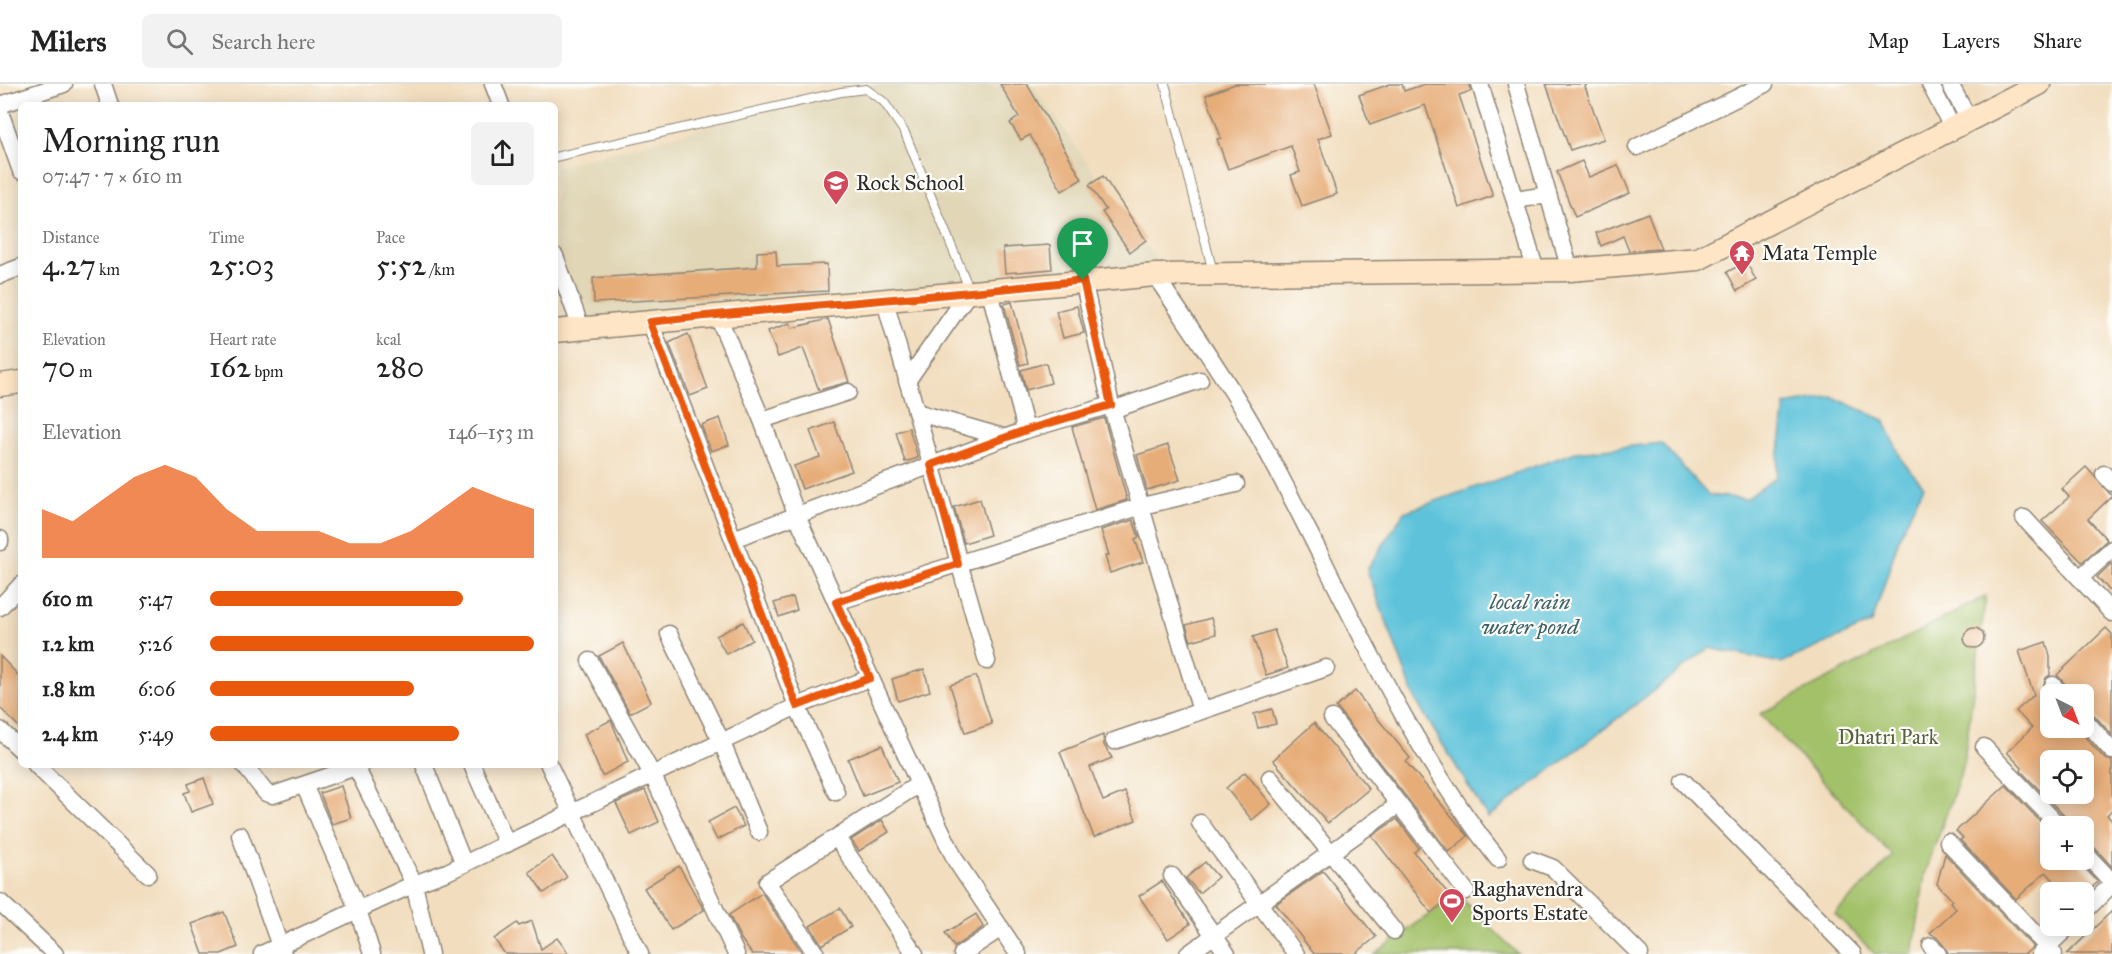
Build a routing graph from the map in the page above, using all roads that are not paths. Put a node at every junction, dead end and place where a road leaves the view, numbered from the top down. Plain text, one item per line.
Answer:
1 (64, 84) edge
2 (103, 84) edge
3 (493, 84) edge
4 (1165, 84) edge
5 (1480, 84) edge
6 (1516, 84) edge
7 (1765, 84) edge
8 (1930, 84) edge
9 (1950, 84) edge
10 (2039, 84) edge
11 (109, 102) edge
12 (500, 102) edge
13 (0, 105) edge
14 (0, 112) edge
15 (1960, 123) junction
16 (1637, 147) dead end
17 (558, 156) edge
18 (18, 163) edge
19 (1548, 195) junction
20 (1515, 200) junction
21 (558, 264) edge
22 (18, 268) edge
23 (1535, 268) junction
24 (1570, 270) junction
25 (0, 275) edge
26 (1155, 275) junction
27 (1214, 276) junction
28 (1083, 280) junction
29 (980, 292) junction
30 (884, 298) junction
31 (717, 314) junction
32 (650, 322) junction
33 (581, 328) junction
34 (558, 330) edge
35 (1200, 380) dead end
36 (907, 381) junction
37 (18, 382) edge
38 (0, 385) edge
39 (848, 392) dead end
40 (1112, 408) junction
41 (916, 412) junction
42 (762, 420) junction
43 (1026, 430) junction
44 (1006, 438) junction
45 (931, 465) junction
46 (1236, 484) dead end
47 (1143, 506) junction
48 (797, 516) junction
49 (2024, 518) dead end
50 (733, 539) junction
51 (2112, 549) edge
52 (958, 564) junction
53 (2080, 578) junction
54 (18, 588) edge
55 (836, 602) junction
56 (0, 607) edge
57 (2112, 613) edge
58 (669, 634) dead end
59 (590, 661) dead end
60 (987, 661) dead end
61 (1326, 668) dead end
62 (870, 678) junction
63 (797, 706) junction
64 (1201, 711) junction
65 (1332, 718) dead end
66 (0, 730) edge
67 (2094, 730) edge
68 (1113, 741) dead end
69 (722, 743) junction
70 (18, 747) edge
71 (1984, 747) dead end
72 (2112, 751) edge
73 (39, 768) edge
74 (246, 768) edge
75 (354, 768) edge
76 (360, 768) edge
77 (425, 768) edge
78 (473, 768) edge
79 (550, 768) edge
80 (653, 776) junction
81 (1270, 778) dead end
82 (1683, 781) dead end
83 (919, 784) junction
84 (305, 786) junction
85 (836, 792) dead end
86 (1398, 805) junction
87 (572, 814) junction
88 (2050, 816) edge
89 (1200, 823) dead end
90 (759, 832) dead end
91 (240, 835) dead end
92 (837, 838) junction
93 (1948, 842) dead end
94 (507, 844) junction
95 (1331, 854) junction
96 (1498, 859) dead end
97 (1532, 860) dead end
98 (2094, 863) edge
99 (464, 864) junction
100 (148, 874) dead end
101 (1172, 876) dead end
102 (2112, 883) edge
103 (414, 884) junction
104 (1466, 891) dead end
105 (0, 902) edge
106 (2094, 902) edge
107 (1260, 905) junction
108 (358, 910) junction
109 (1001, 928) junction
110 (1395, 931) dead end
111 (2061, 936) edge
112 (1215, 937) junction
113 (282, 950) edge
114 (2047, 952) edge
115 (55, 954) edge
116 (262, 954) edge
117 (372, 954) edge
118 (430, 954) edge
119 (640, 954) edge
120 (736, 954) edge
121 (816, 954) edge
122 (915, 954) edge
123 (962, 954) edge
124 (1018, 954) edge
125 (1188, 954) edge
126 (1227, 954) edge
127 (1296, 954) edge
128 (1640, 954) edge
129 (1853, 954) edge

1 - 13 street
2 - 11 street
3 - 12 street
4 - 27 lane
5 - 20 street
6 - 19 street
7 - 16 street
8 - 15 street
9 - 15 street
10 - 15 street
14 - 18 street
15 - 24 street
17 - 29 lane
19 - 20 street
19 - 24 street
20 - 23 street
21 - 33 street
22 - 25 street
23 - 24 street
23 - 27 street
26 - 27 street
26 - 28 street
26 - 96 street
28 - 29 street
28 - 40 street
29 - 30 street
29 - 36 street
29 - 43 street
30 - 31 street
30 - 36 street
31 - 32 street
31 - 42 street
32 - 33 street
32 - 50 street
33 - 34 street
35 - 40 street
36 - 41 street
37 - 38 street
39 - 42 street
40 - 43 street
40 - 47 street
41 - 44 street
41 - 45 street
42 - 48 street
43 - 44 street
44 - 45 street
45 - 48 street
45 - 52 street
46 - 47 street
47 - 52 street
47 - 64 street
48 - 50 street
48 - 55 street
49 - 53 street
50 - 63 street
51 - 53 street
52 - 55 street
52 - 60 street
53 - 57 street
54 - 56 street
55 - 62 street
58 - 69 street
59 - 80 street
61 - 64 street
62 - 63 street
62 - 83 street
63 - 69 street
63 - 85 street
64 - 68 street
65 - 86 street
66 - 70 street
67 - 72 street
69 - 80 street
69 - 90 street
71 - 88 street
73 - 100 street
74 - 84 street
75 - 84 street
76 - 103 street
77 - 99 street
78 - 94 street
79 - 87 street
80 - 87 street
80 - 120 street
81 - 95 street
82 - 129 street
83 - 92 street
83 - 109 street
84 - 108 street
86 - 95 street
86 - 104 street
87 - 94 street
87 - 119 street
89 - 107 street
91 - 113 street
92 - 121 street
92 - 122 street
93 - 114 street
94 - 99 street
95 - 107 street
95 - 110 street
97 - 128 street
98 - 102 street
99 - 103 street
101 - 112 street
102 - 106 street
103 - 108 street
103 - 118 street
105 - 115 street
107 - 112 street
107 - 127 street
108 - 113 street
108 - 117 street
109 - 123 street
109 - 124 street
111 - 114 street
112 - 125 street
112 - 126 street
113 - 116 street

